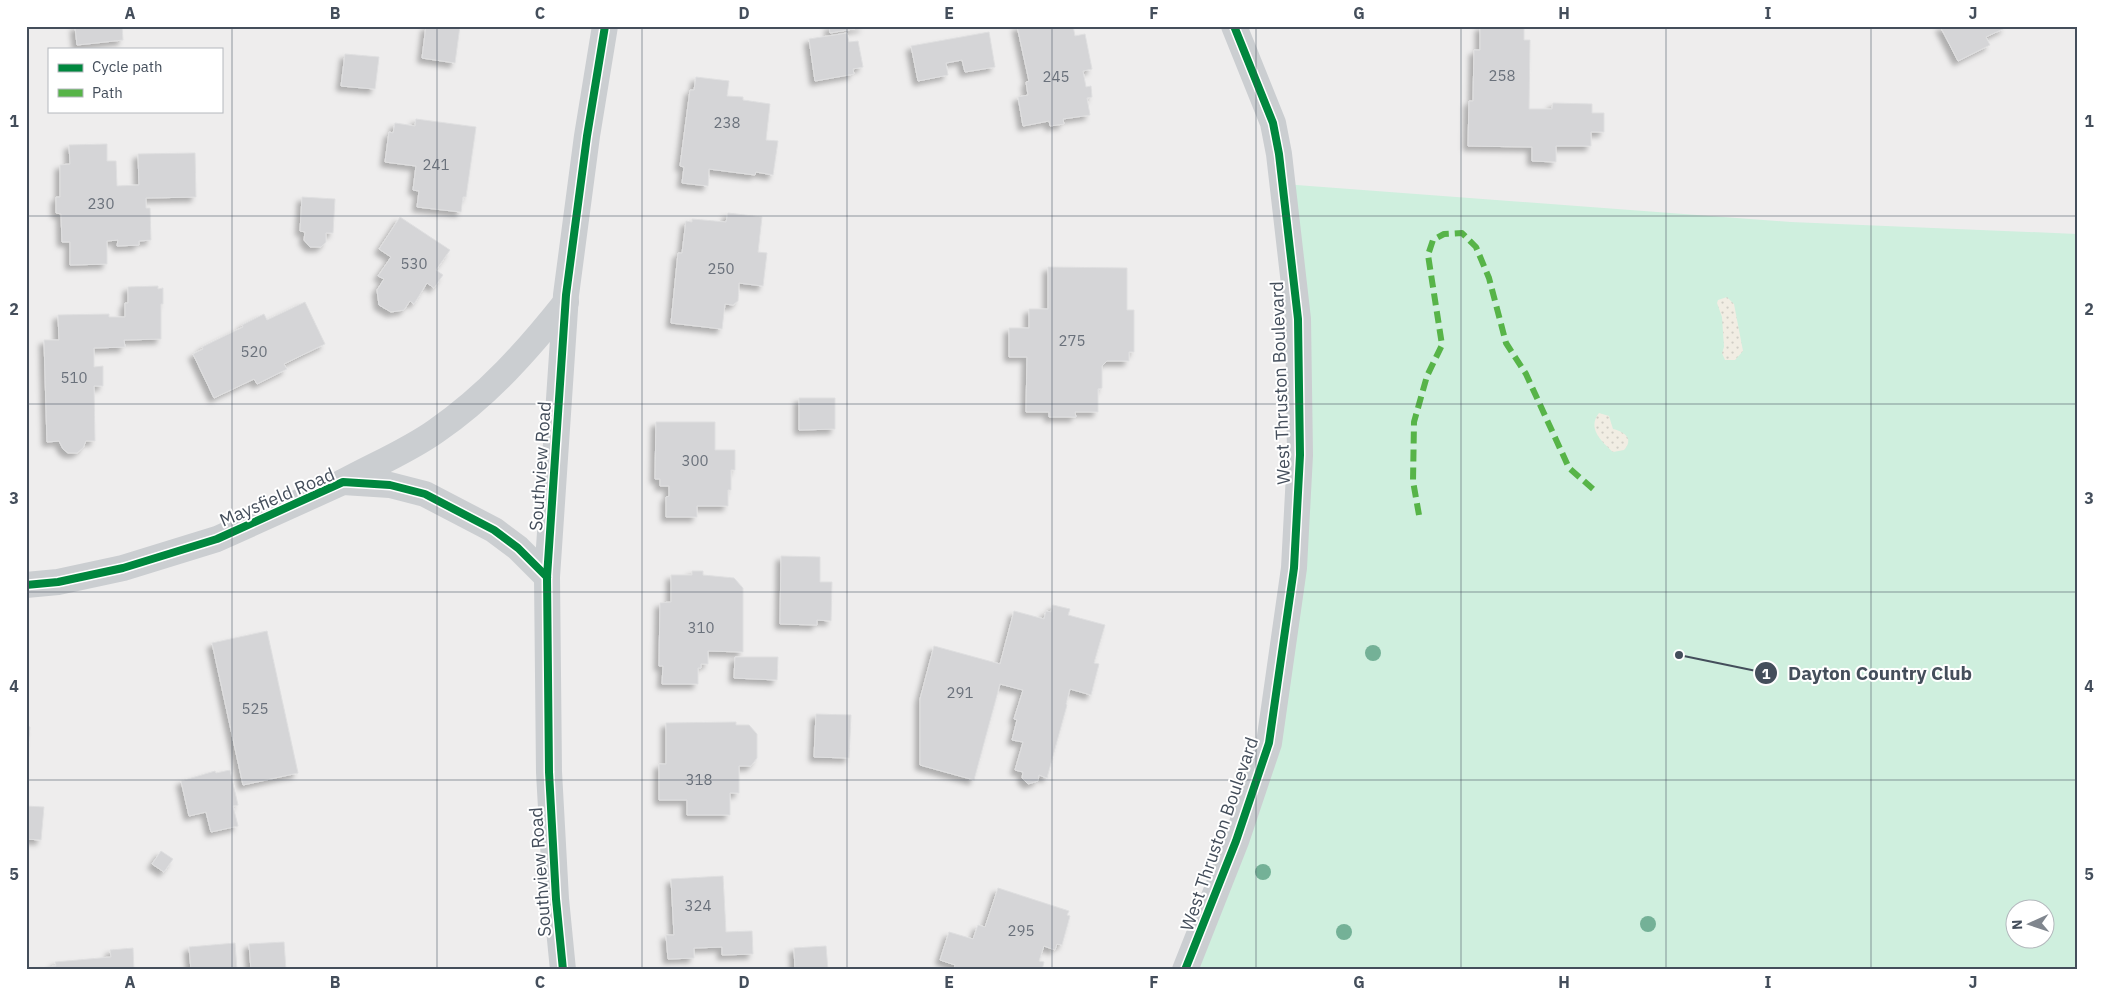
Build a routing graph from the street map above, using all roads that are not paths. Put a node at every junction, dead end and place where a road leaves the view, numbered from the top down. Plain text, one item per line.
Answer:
1 (605, 26) edge
2 (1234, 26) edge
3 (566, 302) junction
4 (343, 482) junction
5 (547, 577) junction
6 (26, 585) edge
7 (563, 970) edge
8 (1185, 970) edge

1 - 3 street, Southview Road
2 - 8 street, West Thruston Boulevard
3 - 4 street, Maysfield Road
3 - 5 street, Southview Road
4 - 5 street, Maysfield Road
4 - 6 street, Maysfield Road
5 - 7 street, Southview Road

